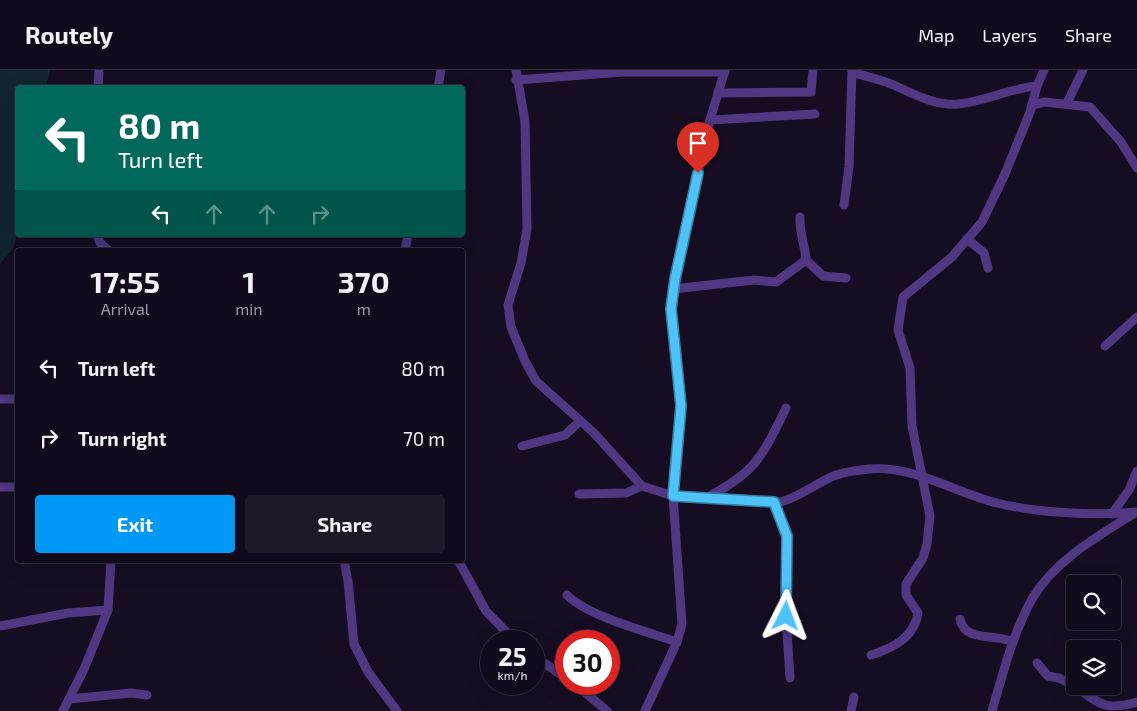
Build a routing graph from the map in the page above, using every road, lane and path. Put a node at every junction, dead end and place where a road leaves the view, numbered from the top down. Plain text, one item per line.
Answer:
1 (99, 70) edge
2 (441, 70) edge
3 (813, 70) edge
4 (1044, 70) edge
5 (1083, 70) edge
6 (725, 71) edge
7 (853, 72) edge
8 (516, 75) edge
9 (98, 85) edge
10 (438, 85) edge
11 (1037, 86) junction
12 (718, 93) junction
13 (1068, 103) junction
14 (1032, 105) junction
15 (815, 114) dead end
16 (710, 120) junction
17 (1137, 168) edge
18 (844, 205) dead end
19 (800, 217) dead end
20 (98, 237) edge
21 (967, 240) junction
22 (106, 248) edge
23 (806, 260) junction
24 (988, 268) dead end
25 (846, 278) dead end
26 (674, 289) junction
27 (1137, 317) edge
28 (1105, 346) dead end
29 (0, 399) edge
30 (15, 399) edge
31 (786, 408) dead end
32 (580, 421) junction
33 (522, 446) dead end
34 (1137, 471) edge
35 (922, 476) junction
36 (642, 486) junction
37 (0, 487) edge
38 (15, 487) edge
39 (579, 494) dead end
40 (673, 496) junction
41 (706, 498) junction
42 (774, 502) junction
43 (1136, 512) edge
44 (1112, 514) junction
45 (111, 563) edge
46 (345, 563) edge
47 (460, 563) edge
48 (568, 595) dead end
49 (108, 610) junction
50 (960, 619) dead end
51 (0, 626) edge
52 (504, 630) edge
53 (676, 642) junction
54 (1012, 642) junction
55 (871, 655) dead end
56 (1037, 663) dead end
57 (790, 678) dead end
58 (1066, 682) edge
59 (147, 695) dead end
60 (588, 695) edge
61 (1087, 695) edge
62 (854, 697) dead end
63 (69, 699) junction
64 (1137, 702) edge
65 (64, 711) edge
66 (397, 711) edge
67 (607, 711) edge
68 (645, 711) edge
69 (851, 711) edge
70 (992, 711) edge

1 - 9 street
2 - 10 street
3 - 12 street
4 - 11 street
5 - 13 street
6 - 8 street
6 - 12 street
7 - 11 street
7 - 18 street
8 - 32 street
11 - 14 street
12 - 16 street
13 - 14 street
13 - 17 street
14 - 21 street
15 - 16 street
16 - 26 street
19 - 23 street
20 - 22 street
21 - 24 street
21 - 35 street
23 - 25 street
23 - 26 street
26 - 40 street
27 - 28 street
29 - 30 street
31 - 41 street
32 - 33 street
32 - 36 street
34 - 44 street
35 - 42 street
35 - 44 street
35 - 55 street
36 - 39 street
36 - 40 street
37 - 38 street
40 - 41 street
40 - 53 street
41 - 42 street
42 - 57 street
43 - 44 street
43 - 54 street
45 - 49 street
46 - 66 street
47 - 52 street
48 - 53 street
49 - 51 street
49 - 63 street
50 - 54 street
53 - 68 street
54 - 70 street
56 - 58 street
59 - 63 street
60 - 67 street
61 - 64 street
62 - 69 street
63 - 65 street

